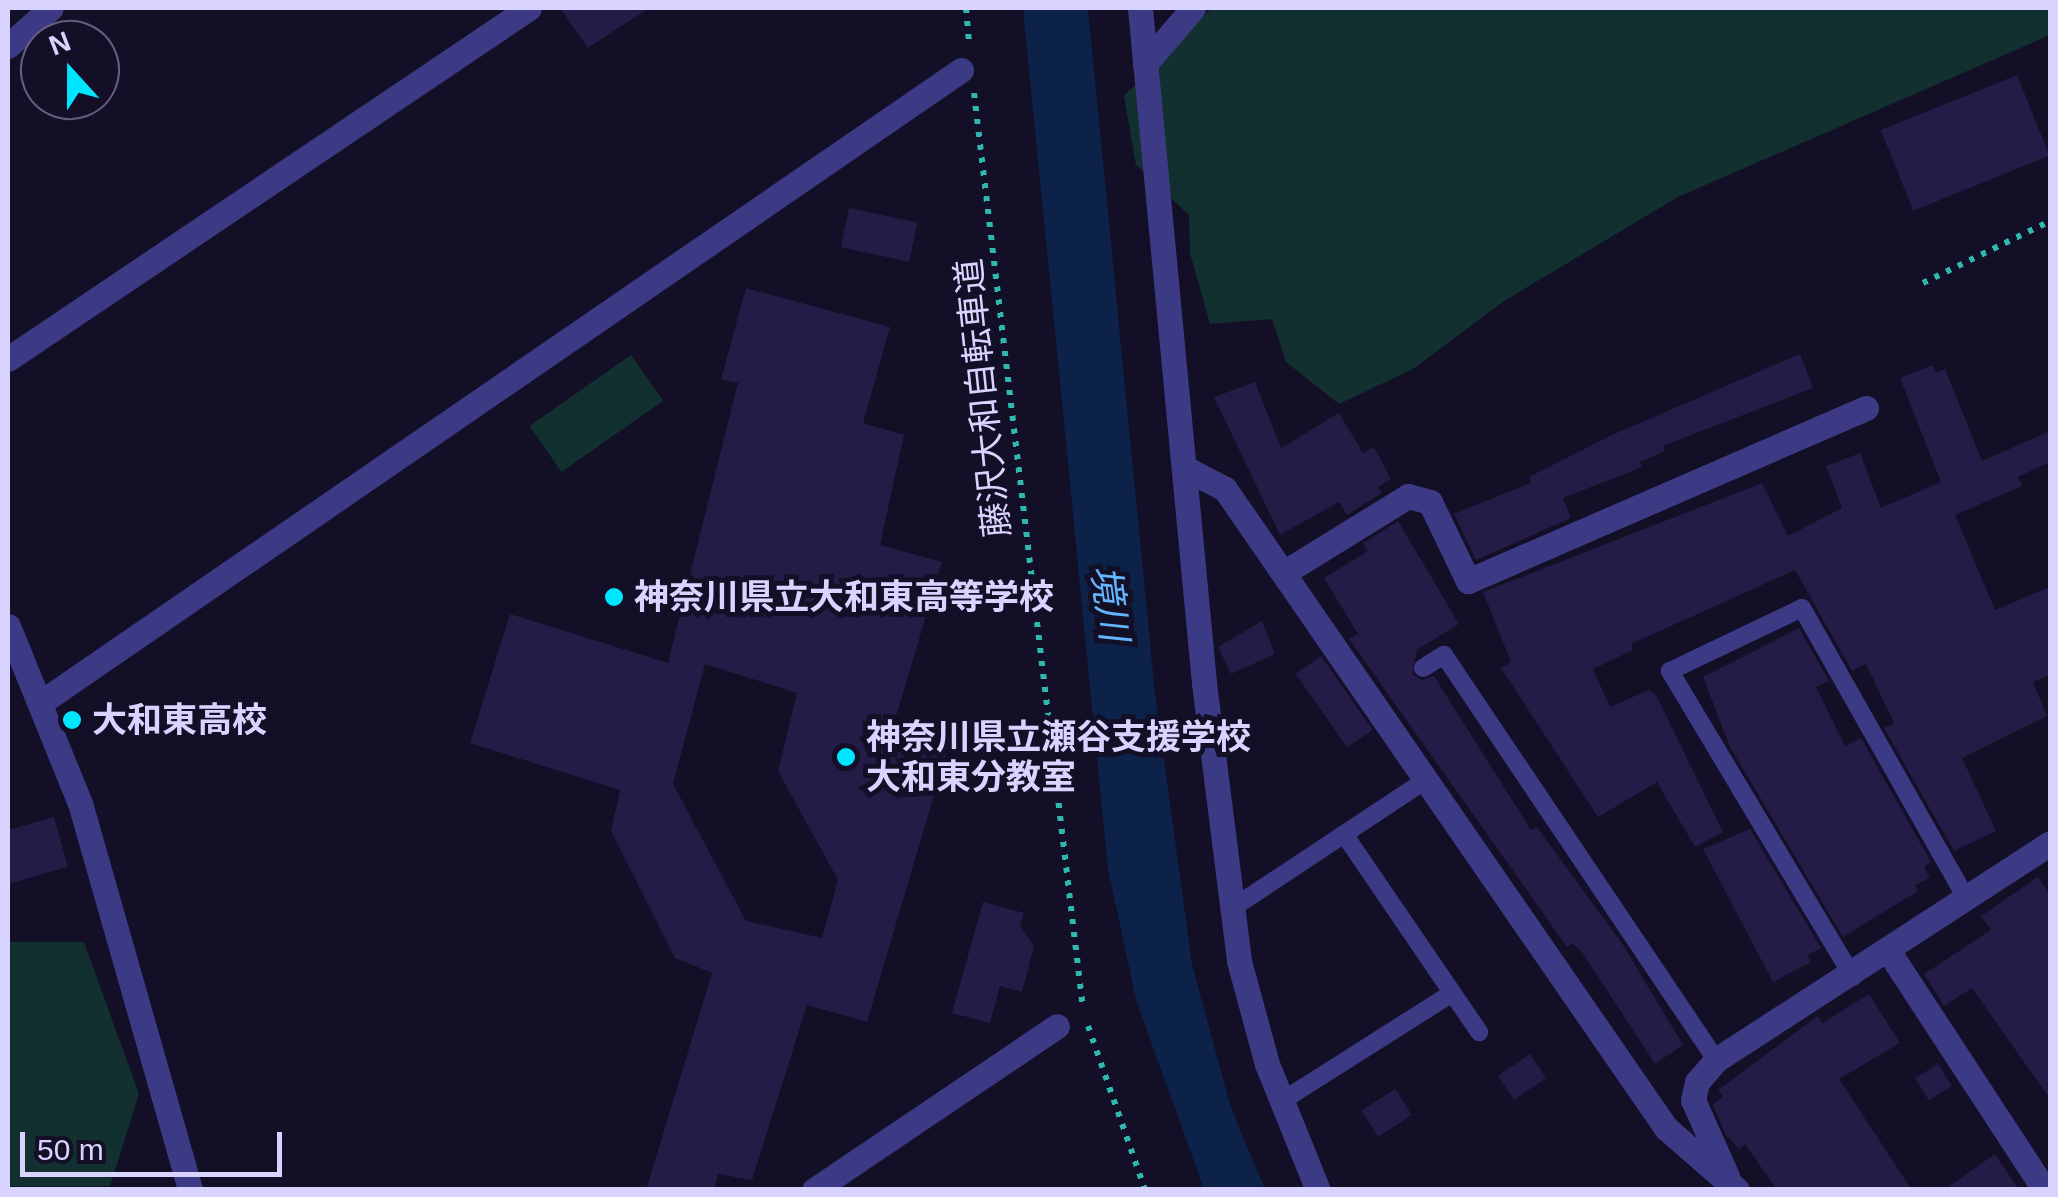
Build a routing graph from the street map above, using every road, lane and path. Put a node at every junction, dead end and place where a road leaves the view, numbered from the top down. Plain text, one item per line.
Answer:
1 (51, 8) edge
2 (529, 8) edge
3 (966, 8) edge
4 (1140, 8) edge
5 (1193, 8) edge
6 (8, 46) edge
7 (1145, 64) junction
8 (968, 72) junction
9 (2050, 221) edge
10 (1923, 284) dead end
11 (8, 359) edge
12 (1866, 408) dead end
13 (1186, 468) junction
14 (1285, 572) junction
15 (8, 626) edge
16 (1423, 668) dead end
17 (42, 701) junction
18 (1426, 780) junction
19 (1344, 834) junction
20 (2050, 843) edge
21 (1966, 898) junction
22 (1234, 907) junction
23 (1888, 952) junction
24 (1853, 977) junction
25 (1452, 993) junction
26 (1056, 1026) dead end
27 (1479, 1032) dead end
28 (1716, 1060) junction
29 (1282, 1101) junction
30 (1733, 1185) edge
31 (190, 1190) edge
32 (814, 1190) edge
33 (1145, 1190) edge
34 (1318, 1190) edge
35 (2045, 1190) edge

1 - 6 street
2 - 11 street
3 - 8 path, 藤沢大和自転車道
4 - 7 street
5 - 7 street
7 - 13 street
8 - 17 street
8 - 33 path, 藤沢大和自転車道
9 - 10 path
12 - 14 street
13 - 14 street
13 - 22 street
14 - 18 street
15 - 17 street
16 - 28 lane
17 - 31 street
18 - 19 lane
18 - 30 street
19 - 22 lane
19 - 25 lane
20 - 21 street
21 - 23 street
21 - 24 lane
22 - 29 street
23 - 24 street
23 - 35 street
24 - 28 street
25 - 27 lane
25 - 29 lane
26 - 32 street
28 - 30 street
29 - 34 street

